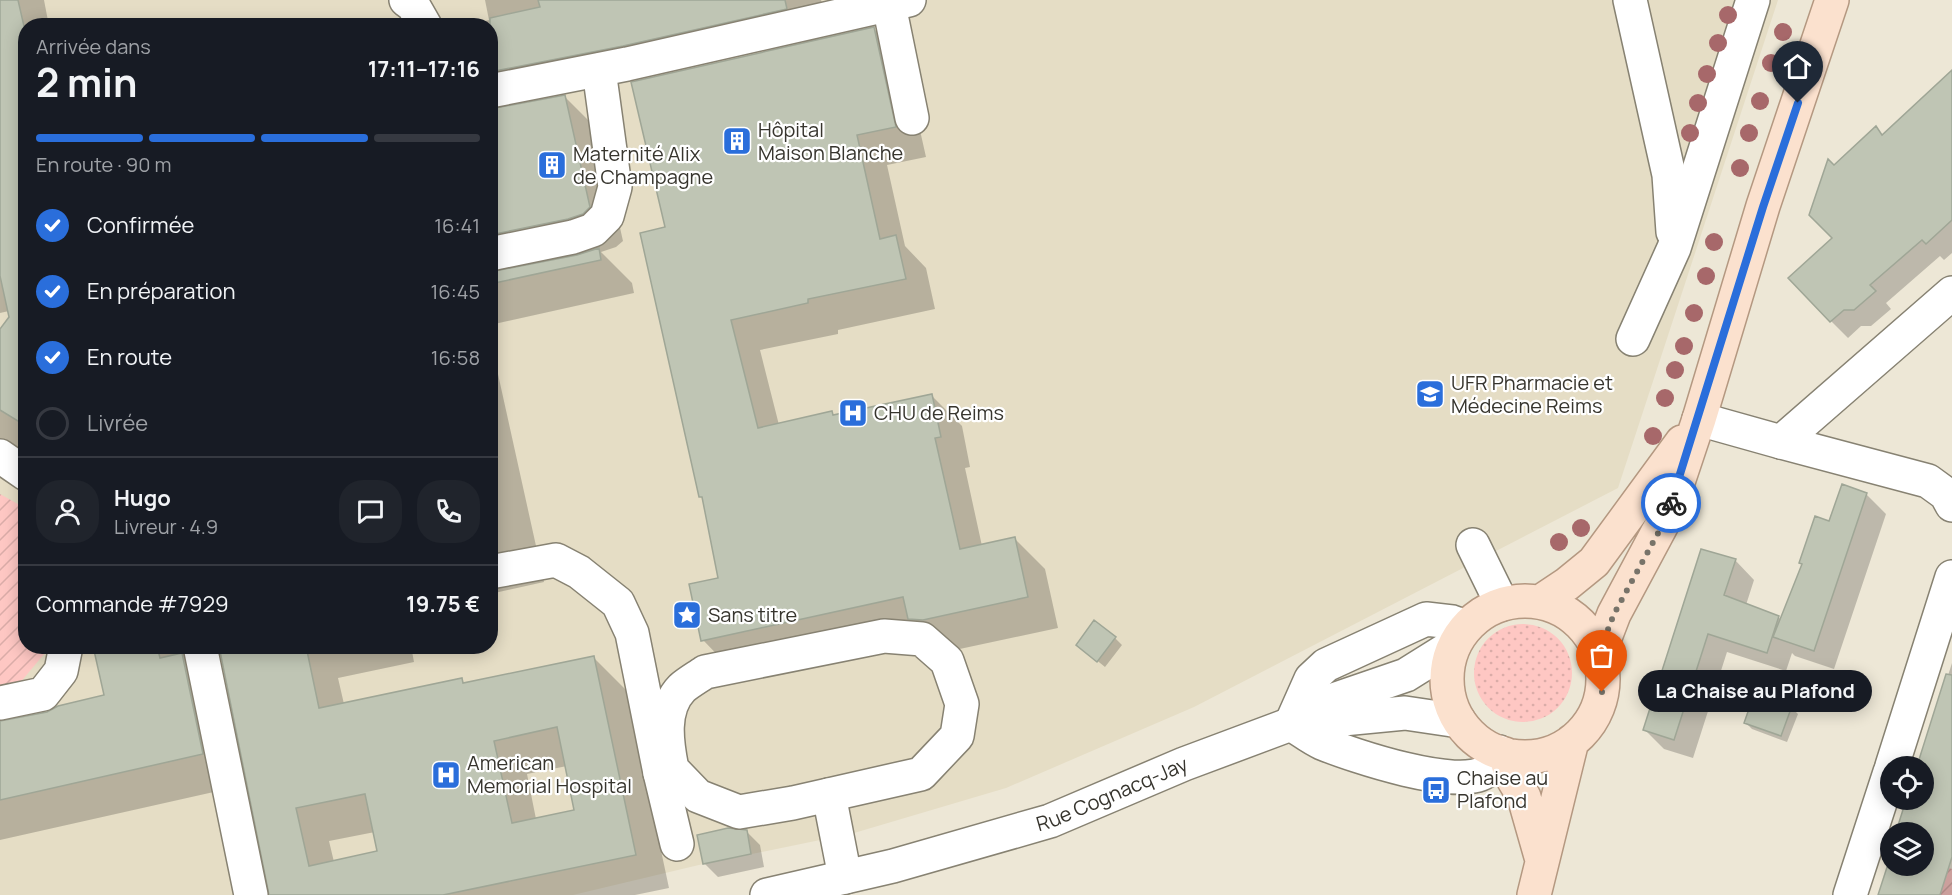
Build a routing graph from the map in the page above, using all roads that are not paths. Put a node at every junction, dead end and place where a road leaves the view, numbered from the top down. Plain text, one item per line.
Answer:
1 (406, 0) edge
2 (1630, 0) edge
3 (1753, 0) edge
4 (1832, 0) edge
5 (896, 2) edge
6 (420, 18) edge
7 (599, 70) junction
8 (498, 89) edge
9 (912, 118) dead end
10 (1674, 248) junction
11 (498, 252) edge
12 (1952, 293) edge
13 (1633, 339) dead end
14 (1699, 419) junction
15 (1781, 442) junction
16 (0, 456) edge
17 (18, 468) edge
18 (1952, 505) edge
19 (1473, 545) dead end
20 (498, 571) edge
21 (1952, 577) edge
22 (1540, 602) junction
23 (1502, 604) junction
24 (1460, 636) junction
25 (1599, 653) junction
26 (64, 654) edge
27 (202, 654) edge
28 (0, 703) edge
29 (1459, 721) junction
30 (1291, 724) junction
31 (1572, 741) junction
32 (1502, 753) junction
33 (1895, 756) edge
34 (666, 771) junction
35 (829, 795) junction
36 (1880, 804) edge
37 (677, 844) dead end
38 (1542, 862) junction
39 (845, 877) junction
40 (251, 895) edge
41 (766, 895) edge
42 (1534, 895) edge
43 (1851, 895) edge

1 - 6 street
2 - 10 street
3 - 10 street
4 - 14 main road
5 - 7 street
5 - 9 street
7 - 8 street
7 - 11 street
10 - 13 street
12 - 15 street
14 - 15 street
14 - 22 main road
14 - 25 main road
15 - 18 street
16 - 17 street
19 - 23 street
20 - 34 street
21 - 33 street
22 - 23 main road
22 - 25 main road
23 - 24 main road
24 - 29 main road
24 - 30 street
24 - 30 street
25 - 31 main road
26 - 28 street
27 - 40 street
29 - 30 street, Rue Cognacq-Jay
29 - 32 main road
30 - 32 street
30 - 39 street, Rue Cognacq-Jay
31 - 32 main road
31 - 38 main road
32 - 38 main road
34 - 35 street
34 - 35 street
34 - 37 street
35 - 39 street
36 - 43 street
38 - 42 main road
39 - 41 street, Rue Cognacq-Jay

